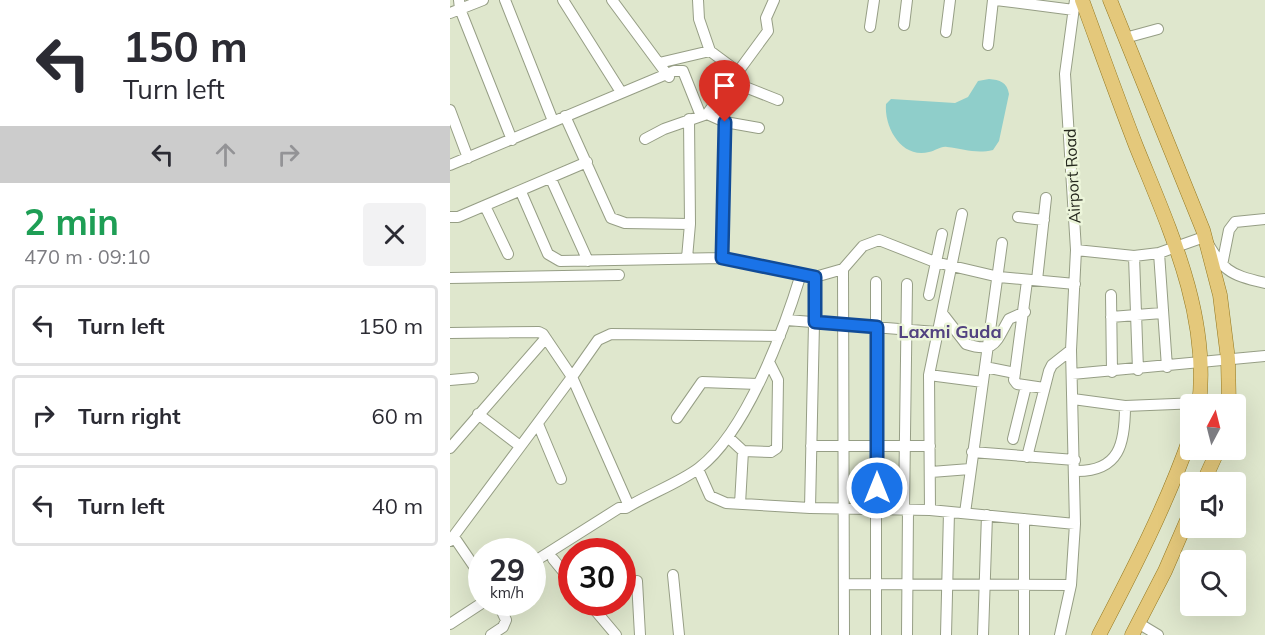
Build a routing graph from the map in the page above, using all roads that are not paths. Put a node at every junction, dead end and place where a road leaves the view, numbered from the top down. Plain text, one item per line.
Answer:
1 (483, 0) edge
2 (505, 0) edge
3 (563, 0) edge
4 (612, 0) edge
5 (698, 0) edge
6 (774, 0) edge
7 (873, 0) edge
8 (907, 0) edge
9 (950, 0) edge
10 (994, 0) edge
11 (1110, 0) edge
12 (1077, 3) edge
13 (456, 7) edge
14 (904, 25) dead end
15 (870, 27) dead end
16 (1158, 29) dead end
17 (946, 32) dead end
18 (1125, 39) junction
19 (988, 45) dead end
20 (710, 51) junction
21 (659, 63) junction
22 (737, 71) junction
23 (671, 74) junction
24 (730, 81) junction
25 (621, 92) junction
26 (778, 100) dead end
27 (450, 110) edge
28 (704, 115) junction
29 (567, 119) junction
30 (689, 119) junction
31 (553, 121) junction
32 (725, 122) junction
33 (759, 128) dead end
34 (645, 139) dead end
35 (512, 140) junction
36 (468, 158) junction
37 (587, 162) junction
38 (450, 165) edge
39 (450, 171) edge
40 (551, 178) junction
41 (521, 192) junction
42 (1046, 198) dead end
43 (486, 206) junction
44 (962, 214) dead end
45 (1018, 216) dead end
46 (450, 217) edge
47 (1265, 219) edge
48 (1044, 220) junction
49 (690, 224) junction
50 (942, 234) dead end
51 (1204, 237) junction
52 (1002, 243) dead end
53 (1176, 246) junction
54 (1076, 250) junction
55 (1160, 253) junction
56 (508, 254) dead end
57 (1134, 256) junction
58 (687, 258) junction
59 (722, 258) junction
60 (588, 261) junction
61 (935, 262) junction
62 (1222, 265) junction
63 (953, 266) junction
64 (843, 269) junction
65 (801, 274) junction
66 (619, 275) dead end
67 (815, 277) junction
68 (999, 277) junction
69 (450, 278) edge
70 (1032, 281) junction
71 (876, 282) dead end
72 (1265, 283) edge
73 (907, 284) dead end
74 (1075, 284) junction
75 (929, 295) dead end
76 (1111, 295) dead end
77 (1025, 312) junction
78 (942, 313) junction
79 (1162, 313) junction
80 (1136, 315) junction
81 (1111, 317) junction
82 (787, 320) junction
83 (815, 322) junction
84 (844, 324) junction
85 (877, 327) junction
86 (906, 329) junction
87 (936, 332) junction
88 (450, 333) edge
89 (780, 336) junction
90 (545, 339) junction
91 (988, 347) junction
92 (1071, 350) junction
93 (1265, 356) edge
94 (1228, 359) junction
95 (1200, 361) junction
96 (769, 362) junction
97 (985, 367) junction
98 (1167, 367) junction
99 (1138, 370) junction
100 (1112, 372) junction
101 (1015, 373) junction
102 (1072, 374) junction
103 (929, 375) junction
104 (572, 377) junction
105 (474, 378) dead end
106 (450, 380) edge
107 (983, 382) junction
108 (758, 384) junction
109 (1026, 386) junction
110 (1044, 388) junction
111 (1199, 394) edge
112 (1229, 394) edge
113 (1073, 399) junction
114 (1180, 405) edge
115 (1125, 406) junction
116 (477, 414) junction
117 (677, 418) dead end
118 (538, 424) junction
119 (728, 437) junction
120 (1013, 439) dead end
121 (520, 446) junction
122 (811, 446) junction
123 (843, 446) junction
124 (878, 446) junction
125 (905, 446) junction
126 (930, 446) junction
127 (450, 448) edge
128 (743, 451) junction
129 (972, 452) junction
130 (1028, 457) junction
131 (1182, 460) edge
132 (1075, 466) junction
133 (698, 469) junction
134 (970, 469) junction
135 (931, 472) junction
136 (561, 480) dead end
137 (740, 504) junction
138 (627, 507) junction
139 (810, 508) junction
140 (843, 509) junction
141 (877, 509) junction
142 (906, 510) junction
143 (930, 510) junction
144 (949, 512) junction
145 (965, 513) junction
146 (987, 515) junction
147 (1024, 519) junction
148 (1074, 524) junction
149 (1180, 536) edge
150 (452, 539) edge
151 (546, 554) edge
152 (553, 559) junction
153 (468, 560) edge
154 (546, 563) edge
155 (558, 565) edge
156 (673, 574) dead end
157 (637, 581) dead end
158 (845, 584) junction
159 (876, 584) junction
160 (907, 584) junction
161 (948, 584) junction
162 (984, 584) junction
163 (1024, 585) junction
164 (1071, 585) junction
165 (468, 604) edge
166 (468, 612) edge
167 (450, 615) edge
168 (504, 616) edge
169 (600, 616) edge
170 (450, 624) edge
171 (1135, 629) edge
172 (491, 635) edge
173 (616, 635) edge
174 (640, 635) edge
175 (679, 635) edge
176 (844, 635) edge
177 (876, 635) edge
178 (907, 635) edge
179 (946, 635) edge
180 (983, 635) edge
181 (1024, 635) edge
182 (1060, 635) edge
183 (1099, 635) edge
184 (1158, 635) edge

1 - 13 street
2 - 31 street
3 - 25 street
4 - 21 street
5 - 20 street
6 - 22 street
7 - 15 street
8 - 14 street
9 - 17 street
10 - 12 street
10 - 19 street
11 - 18 main road
12 - 53 main road
12 - 54 street, Airport Road
13 - 35 street
16 - 18 street
18 - 51 main road
20 - 21 street
20 - 22 street
21 - 23 street
22 - 24 street
23 - 25 street
23 - 28 street
23 - 29 street
24 - 26 street
24 - 28 street
25 - 29 street
27 - 36 street
28 - 30 street
28 - 32 street
29 - 31 street
29 - 37 street
29 - 39 street
30 - 34 street
30 - 49 street
31 - 35 street
32 - 33 street
32 - 59 street
35 - 36 street
36 - 38 street
37 - 40 street
37 - 49 street
40 - 41 street
40 - 60 street
41 - 43 street
41 - 60 street
42 - 48 street
43 - 46 street
43 - 56 street
44 - 63 street
45 - 48 street
47 - 62 street
48 - 70 street
49 - 58 street
50 - 61 street
51 - 53 street
51 - 62 street
51 - 94 main road
52 - 68 street
53 - 55 street
53 - 95 main road
54 - 57 street
54 - 74 street, Airport Road
55 - 57 street
55 - 79 street
57 - 80 street
58 - 59 street
58 - 60 street
59 - 65 street
61 - 63 street
61 - 64 street
61 - 75 street
62 - 72 street
63 - 68 street
63 - 78 street
64 - 67 street
64 - 84 street
65 - 67 street
65 - 82 street
66 - 69 street
67 - 83 street
68 - 70 street
68 - 91 street
70 - 74 street
70 - 77 street
71 - 85 street
73 - 86 street
74 - 92 street, Airport Road
76 - 81 street
77 - 91 street
77 - 101 street
78 - 87 street
78 - 91 street
79 - 80 street
79 - 98 street
80 - 81 street
80 - 99 street
81 - 100 street
82 - 83 street
82 - 89 street
83 - 84 street
83 - 122 street
84 - 85 street
84 - 123 street
85 - 86 street
85 - 124 street
86 - 87 street
86 - 125 street
87 - 103 street
88 - 90 street
89 - 96 street
89 - 104 street
90 - 104 street
90 - 116 street
91 - 97 street
92 - 102 street, Airport Road
92 - 110 street
93 - 94 street
94 - 95 street
94 - 112 main road
95 - 98 street
95 - 111 main road
96 - 108 street
96 - 128 street
97 - 101 street
97 - 107 street
98 - 99 street
99 - 100 street
100 - 102 street
101 - 109 street
102 - 113 street, Airport Road
103 - 107 street
103 - 126 street
104 - 118 street
104 - 138 street
105 - 106 street
107 - 129 street
108 - 117 street
108 - 119 street
109 - 110 street
109 - 120 street
110 - 130 street
113 - 115 street
113 - 132 street, Airport Road
114 - 115 street
115 - 132 street
116 - 121 street
116 - 127 street
118 - 121 street
118 - 136 street
119 - 128 street
119 - 133 street
121 - 150 street
122 - 123 street
122 - 139 street
123 - 124 street
123 - 140 street
124 - 125 street
124 - 141 street
125 - 126 street
125 - 142 street
126 - 135 street
128 - 137 street
129 - 130 street
129 - 134 street
130 - 132 street
131 - 183 main road
132 - 148 street, Airport Road
133 - 137 street
133 - 138 street
134 - 135 street
134 - 145 street
135 - 143 street
137 - 139 street
138 - 151 street
138 - 152 street
139 - 140 street
140 - 141 street
140 - 158 street
141 - 142 street
141 - 159 street
142 - 143 street
142 - 160 street
143 - 144 street
144 - 145 street
144 - 161 street
145 - 146 street
146 - 147 street
146 - 162 street
147 - 148 street
147 - 163 street
148 - 164 street, Airport Road
149 - 171 main road
150 - 153 street
152 - 154 street
152 - 155 street
156 - 175 street
157 - 174 street
158 - 159 street
158 - 176 street
159 - 160 street
159 - 177 street
160 - 161 street
160 - 178 street
161 - 162 street
161 - 179 street
162 - 163 street
162 - 180 street
163 - 164 street
163 - 181 street
164 - 182 street, Airport Road
165 - 167 street
166 - 170 street
168 - 172 street
169 - 173 street
171 - 184 street

